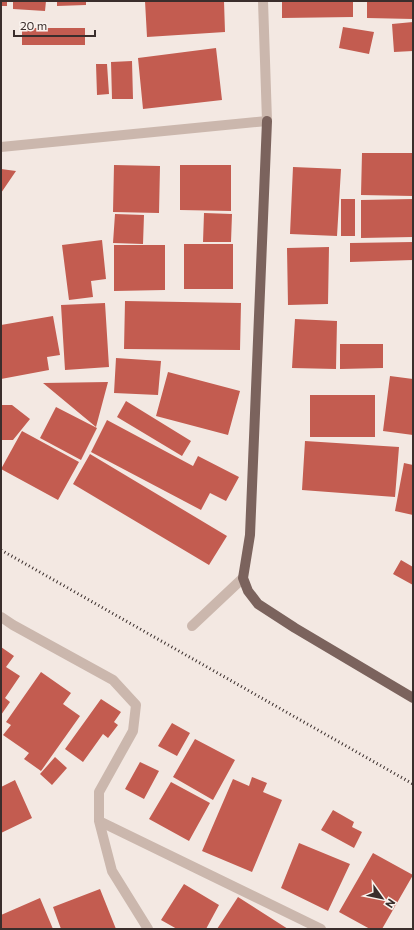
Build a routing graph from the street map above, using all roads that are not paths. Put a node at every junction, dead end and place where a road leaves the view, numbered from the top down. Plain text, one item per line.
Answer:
1 (263, 1) edge
2 (267, 121) junction
3 (1, 147) edge
4 (242, 578) junction
5 (1, 617) edge
6 (192, 626) dead end
7 (413, 698) edge
8 (99, 821) junction
9 (148, 929) edge
10 (321, 929) edge

1 - 2 street
2 - 3 street
2 - 4 main road
4 - 6 street
4 - 7 main road
5 - 8 street
8 - 9 street
8 - 10 street

